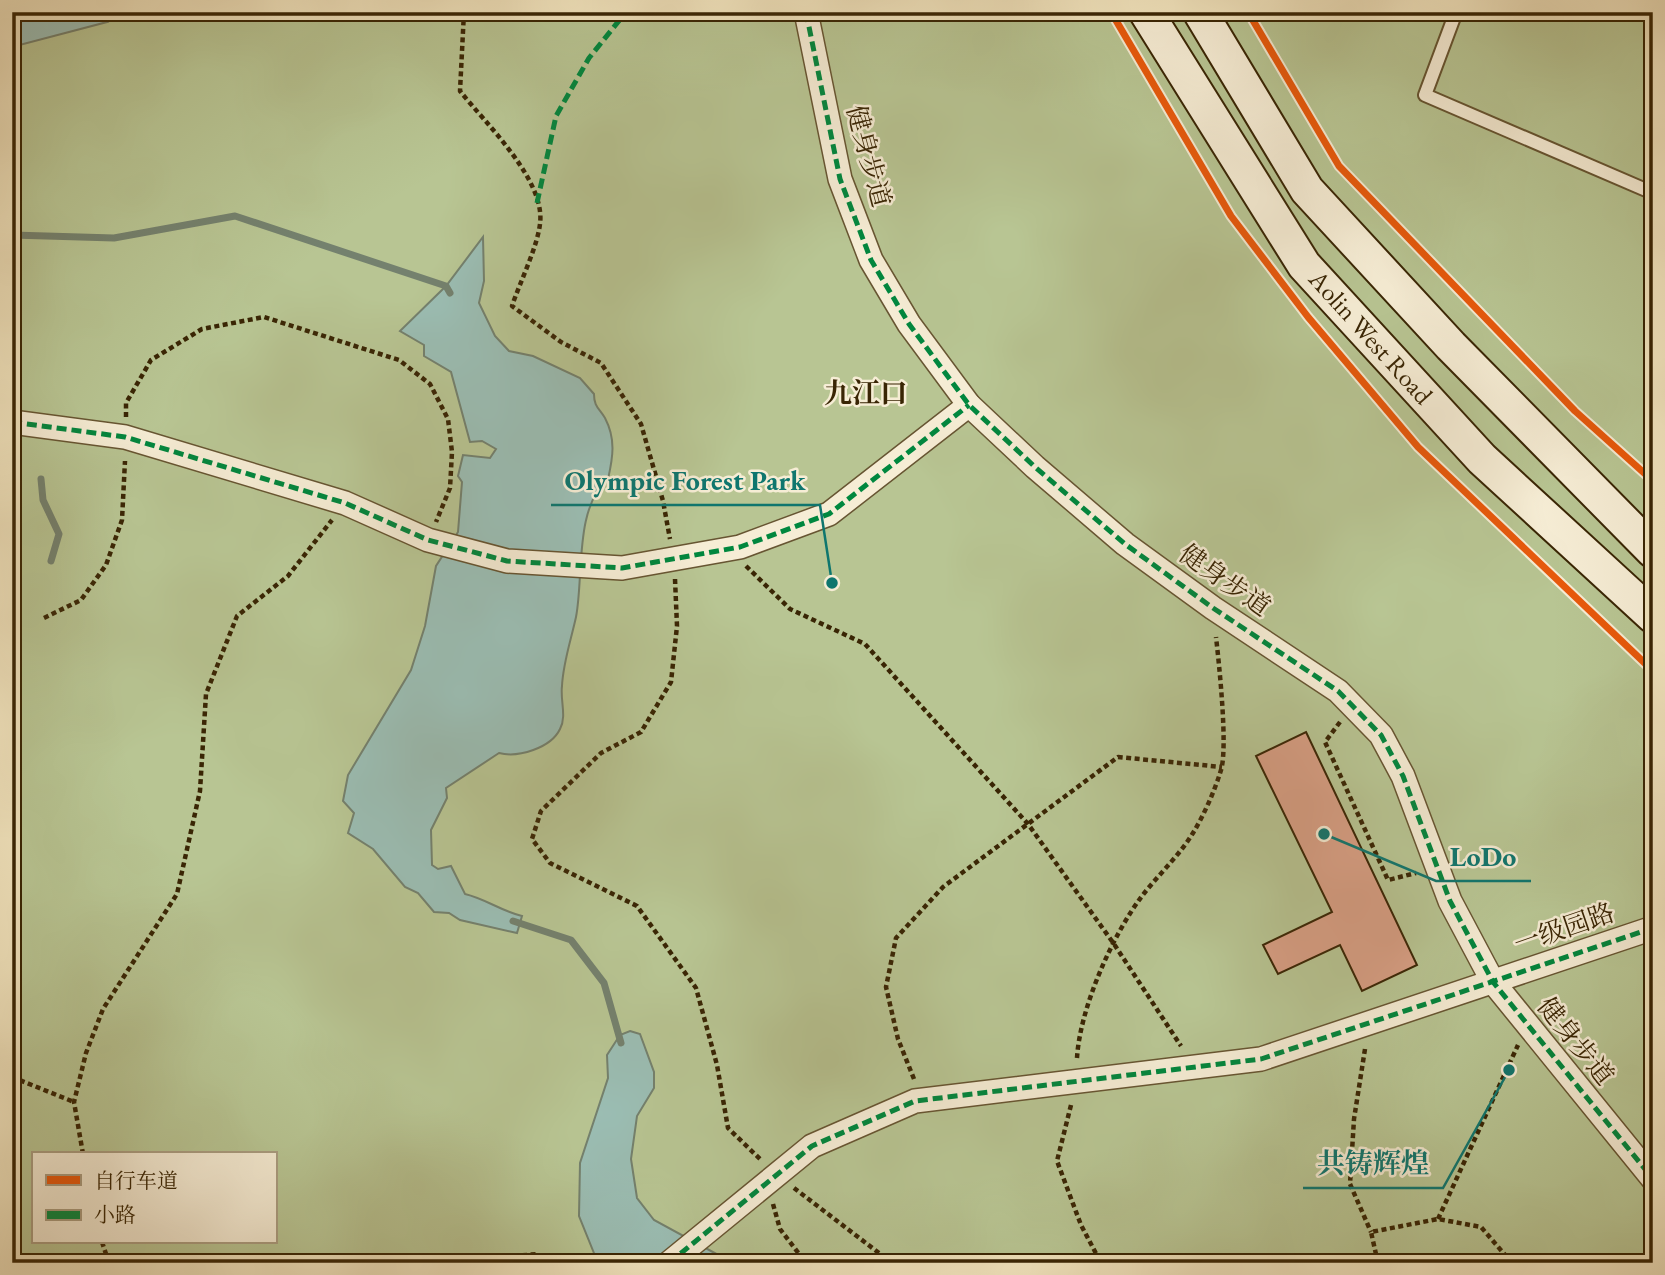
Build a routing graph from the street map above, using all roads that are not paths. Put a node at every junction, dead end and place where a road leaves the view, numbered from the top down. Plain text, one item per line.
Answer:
1 (806, 12) edge
2 (1146, 12) edge
3 (1200, 12) edge
4 (1456, 12) edge
5 (1653, 193) edge
6 (969, 405) junction
7 (12, 422) edge
8 (1653, 551) edge
9 (1653, 616) edge
10 (1653, 928) edge
11 (1493, 982) junction
12 (1653, 1179) edge
13 (669, 1263) edge

1 - 6 street, 健身步道
2 - 9 main road, Aolin West Road
3 - 8 main road, Aolin West Road
4 - 5 lane
6 - 7 street
6 - 11 street, 健身步道
10 - 11 street, 一级园路
11 - 12 street, 健身步道
11 - 13 street, 一级园路

